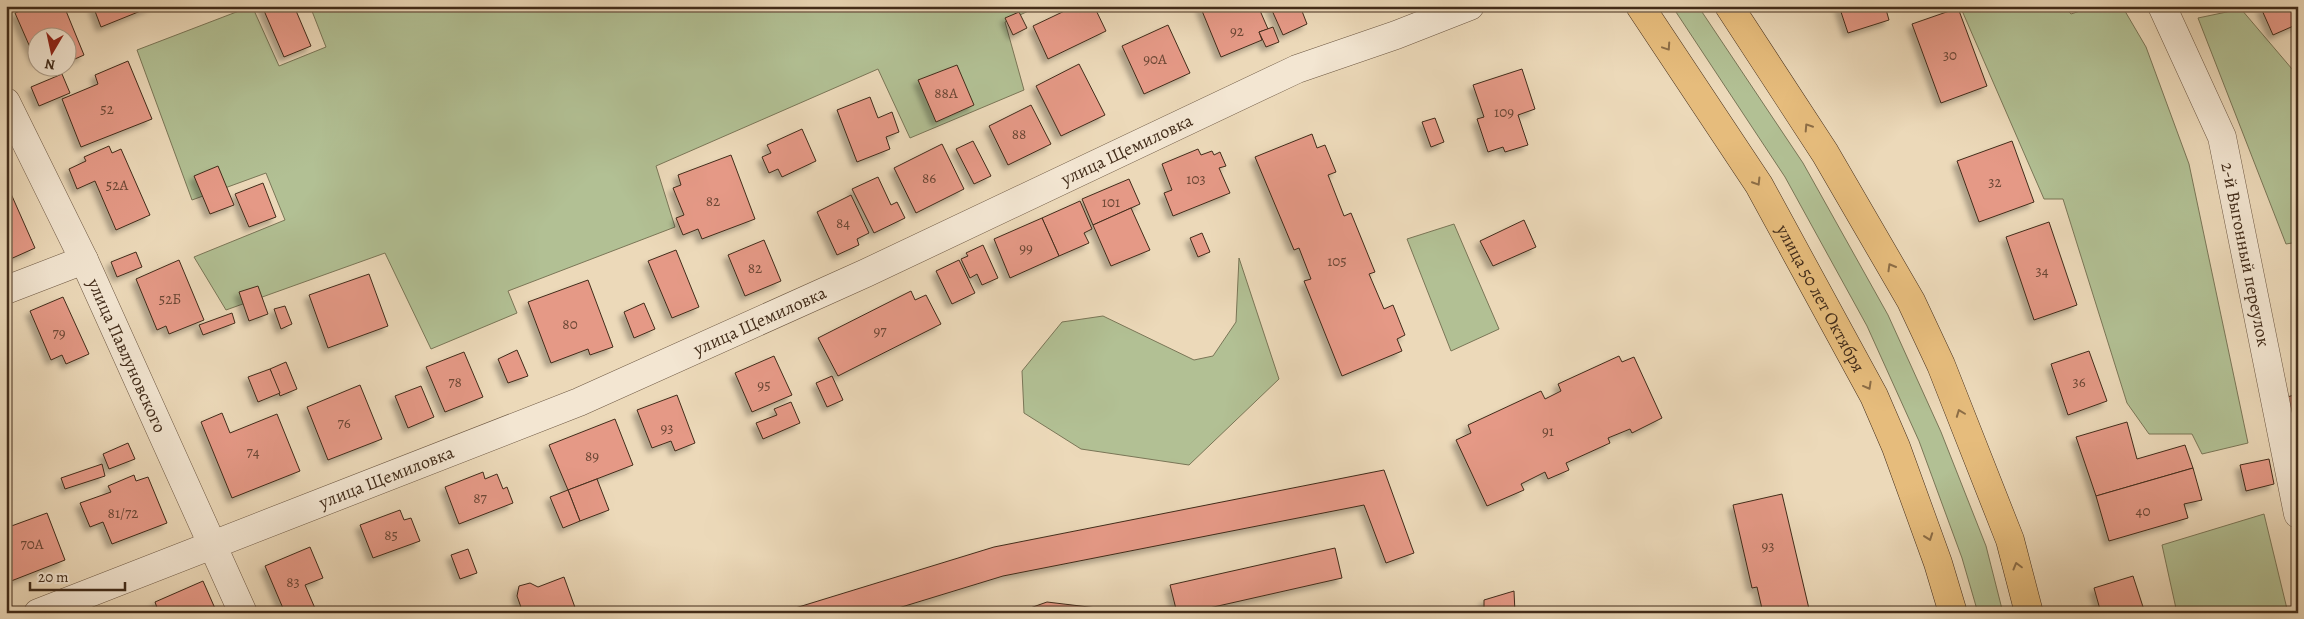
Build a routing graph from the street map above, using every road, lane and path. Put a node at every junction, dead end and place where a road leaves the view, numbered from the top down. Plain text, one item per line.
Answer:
1 (1470, 6) edge
2 (1640, 6) edge
3 (1729, 6) edge
4 (2162, 6) edge
5 (6, 102) edge
6 (84, 260) junction
7 (6, 290) edge
8 (2298, 514) edge
9 (212, 545) junction
10 (38, 613) edge
11 (243, 613) edge
12 (1953, 613) edge
13 (2029, 613) edge

1 - 9 street, улица Щемиловка
2 -> 12 main road, улица 50 лет Октября
13 -> 3 main road
4 - 8 street, 2-й Выгонный переулок
5 - 6 street, улица Павлуновского
6 - 7 street
6 - 9 street, улица Павлуновского
9 - 10 street, улица Щемиловка
9 - 11 street, улица Павлуновского

